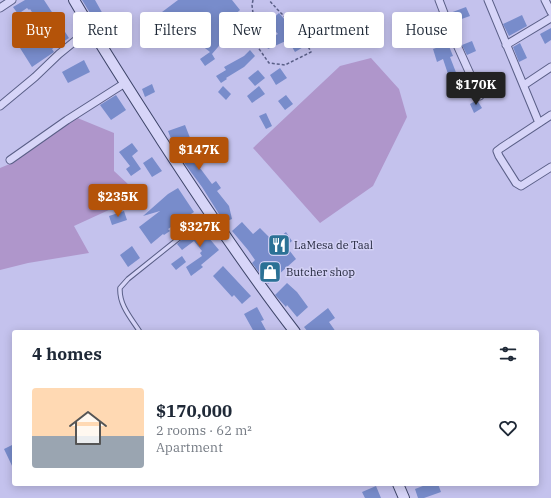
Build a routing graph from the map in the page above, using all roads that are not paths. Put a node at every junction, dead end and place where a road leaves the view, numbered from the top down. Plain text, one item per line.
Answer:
1 (12, 0) edge
2 (74, 0) edge
3 (439, 0) edge
4 (488, 0) edge
5 (545, 0) edge
6 (0, 8) edge
7 (81, 12) edge
8 (551, 12) edge
9 (551, 18) edge
10 (73, 43) edge
11 (506, 45) junction
12 (103, 48) edge
13 (551, 67) edge
14 (125, 83) junction
15 (524, 85) junction
16 (480, 96) dead end
17 (0, 106) edge
18 (551, 115) edge
19 (539, 123) junction
20 (10, 160) dead end
21 (551, 167) edge
22 (209, 214) junction
23 (139, 330) edge
24 (293, 330) edge
25 (399, 486) edge
26 (404, 498) edge

1 - 6 street
2 - 7 main road
3 - 16 street
4 - 11 street
5 - 8 street
9 - 11 street
10 - 17 street
11 - 15 street
12 - 14 main road
13 - 15 street
14 - 20 street
14 - 22 main road
15 - 19 street
18 - 19 street
19 - 21 street
22 - 23 lane
22 - 24 main road
25 - 26 main road

